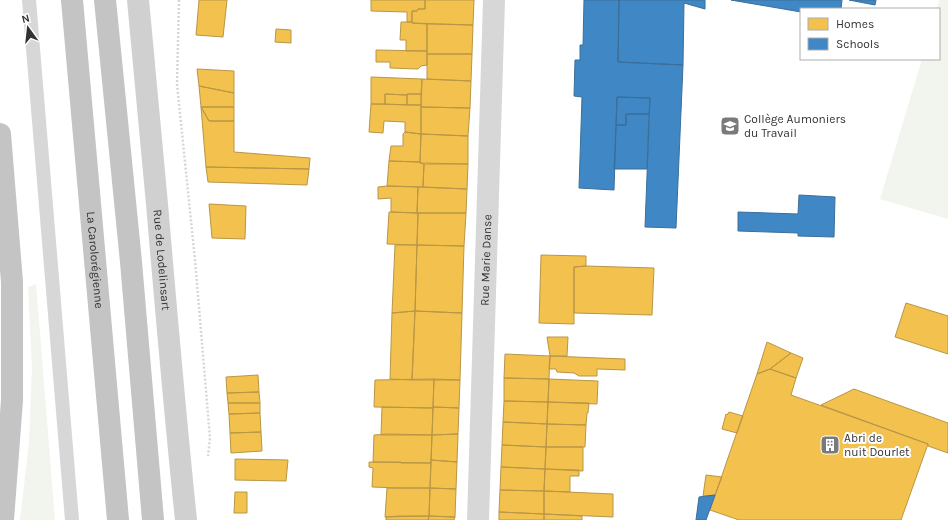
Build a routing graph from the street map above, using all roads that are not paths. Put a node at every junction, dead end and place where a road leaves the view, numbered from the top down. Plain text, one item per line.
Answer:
1 (29, 0) edge
2 (72, 0) edge
3 (104, 0) edge
4 (138, 0) edge
5 (494, 0) edge
6 (0, 134) edge
7 (3, 520) edge
8 (72, 520) edge
9 (118, 520) edge
10 (153, 520) edge
11 (186, 520) edge
12 (478, 520) edge

1 - 8 lane
2 - 9 highway, La Carolorégienne
3 - 10 highway
4 - 11 street, Rue de Lodelinsart
5 - 12 street, Rue Marie Danse
6 - 7 highway

